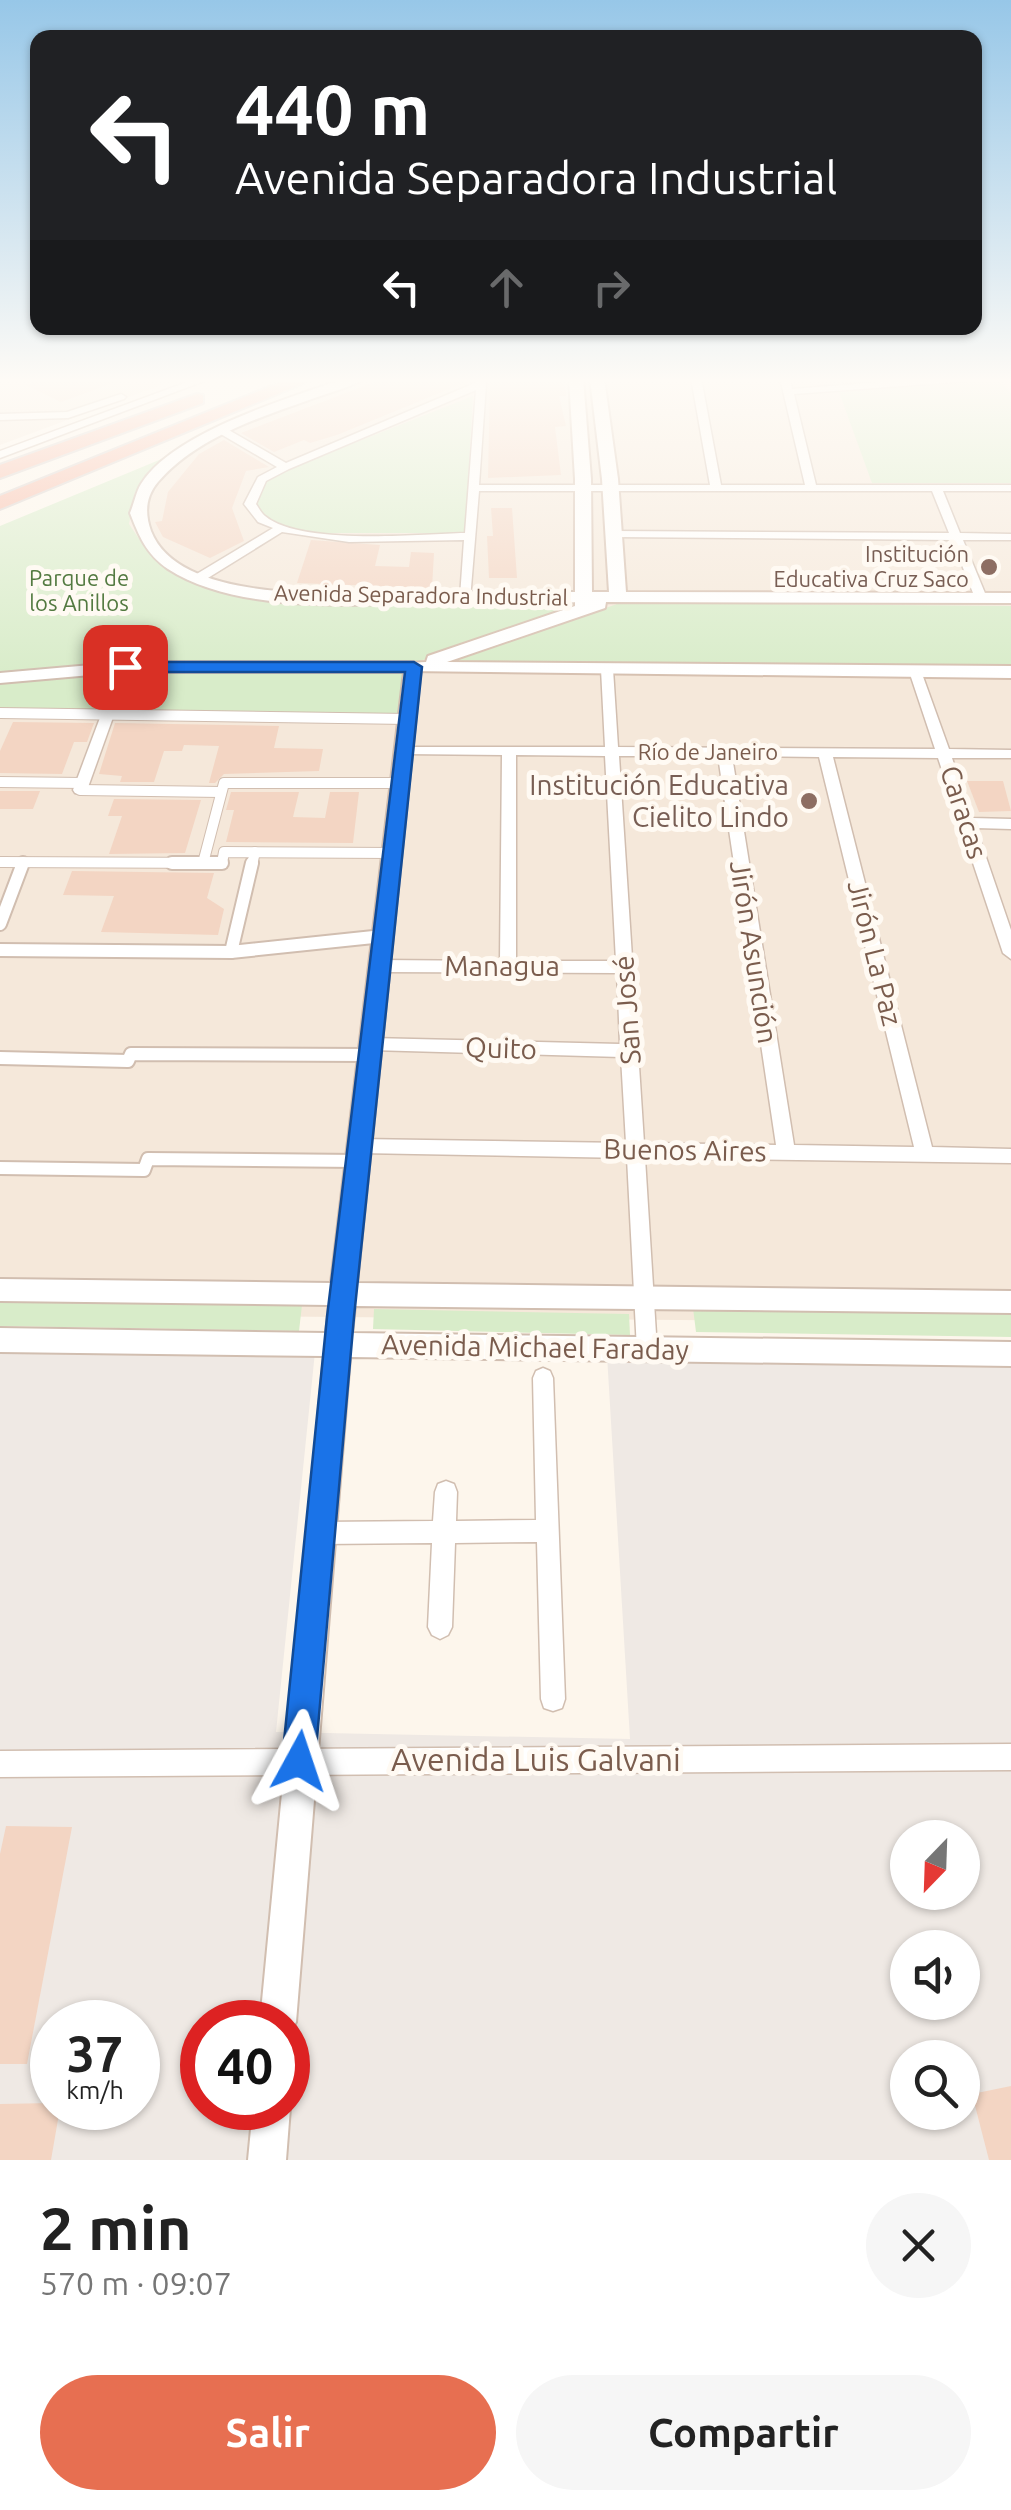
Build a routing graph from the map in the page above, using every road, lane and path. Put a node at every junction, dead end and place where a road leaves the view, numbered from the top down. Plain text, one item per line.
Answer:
1 (34, 479) edge
2 (63, 479) edge
3 (100, 479) edge
4 (153, 479) edge
5 (264, 479) edge
6 (476, 479) edge
7 (582, 479) edge
8 (610, 479) edge
9 (715, 479) edge
10 (809, 479) edge
11 (60, 480) junction
12 (611, 486) junction
13 (716, 486) junction
14 (583, 487) junction
15 (811, 487) junction
16 (476, 488) junction
17 (936, 488) junction
18 (1011, 488) edge
19 (0, 493) edge
20 (0, 503) edge
21 (0, 520) edge
22 (278, 530) junction
23 (614, 534) junction
24 (469, 536) junction
25 (956, 536) junction
26 (1011, 537) edge
27 (199, 578) junction
28 (466, 597) junction
29 (618, 597) junction
30 (982, 598) junction
31 (1011, 598) edge
32 (585, 603) junction
33 (125, 667) junction
34 (414, 667) junction
35 (607, 669) junction
36 (915, 672) junction
37 (1011, 672) edge
38 (0, 678) edge
39 (0, 713) edge
40 (107, 715) junction
41 (408, 719) junction
42 (404, 750) junction
43 (510, 751) junction
44 (612, 751) junction
45 (724, 752) junction
46 (825, 753) junction
47 (944, 753) junction
48 (1011, 754) edge
49 (0, 782) edge
50 (400, 783) junction
51 (81, 786) junction
52 (221, 792) junction
53 (966, 823) junction
54 (1011, 824) edge
55 (255, 852) junction
56 (392, 853) junction
57 (0, 862) edge
58 (24, 862) junction
59 (203, 863) junction
60 (1002, 903) edge
61 (0, 924) edge
62 (382, 936) junction
63 (0, 950) edge
64 (231, 952) junction
65 (1011, 952) edge
66 (380, 966) junction
67 (508, 966) junction
68 (625, 967) junction
69 (370, 1050) junction
70 (630, 1051) junction
71 (0, 1058) edge
72 (636, 1149) junction
73 (786, 1152) junction
74 (359, 1154) junction
75 (925, 1154) junction
76 (1011, 1156) edge
77 (0, 1168) edge
78 (0, 1290) edge
79 (343, 1291) junction
80 (644, 1297) junction
81 (1011, 1302) edge
82 (0, 1340) edge
83 (338, 1344) junction
84 (647, 1350) junction
85 (1011, 1354) edge
86 (543, 1378) dead end
87 (446, 1492) dead end
88 (549, 1531) junction
89 (444, 1532) junction
90 (320, 1534) junction
91 (440, 1627) dead end
92 (553, 1698) dead end
93 (1011, 1756) edge
94 (299, 1761) junction
95 (0, 1764) edge
96 (280, 2000) edge
97 (269, 2130) edge
98 (266, 2160) edge

1 - 19 highway
2 - 11 highway
3 - 21 highway
4 - 27 street, Avenida Separadora Industrial
5 - 22 street
6 - 16 street
7 - 14 main road
8 - 12 main road
9 - 13 street
10 - 15 street
11 - 19 highway
11 - 20 highway
12 - 13 street
12 - 14 street
12 - 23 main road
13 - 15 street
14 - 16 street
14 - 32 main road
15 - 17 street
16 - 24 street
17 - 18 street
17 - 25 street
22 - 24 street
22 - 27 street
23 - 25 street
23 - 29 main road
24 - 28 street
25 - 26 street
25 - 30 street
27 - 28 street, Avenida Separadora Industrial
28 - 32 street, Avenida Separadora Industrial
29 - 30 main road
29 - 32 main road
30 - 31 main road
32 - 34 main road
33 - 34 street
33 - 38 street
33 - 40 street
34 - 35 main road
34 - 41 street
35 - 36 main road
35 - 44 street, San José
36 - 37 main road
36 - 47 street, Caracas
39 - 40 street
40 - 41 street
40 - 51 street
41 - 42 street
42 - 43 street, Río de Janeiro
42 - 50 street
43 - 44 street, Río de Janeiro
43 - 67 street
44 - 45 street, Río de Janeiro
44 - 68 street, San José
45 - 46 street, Río de Janeiro
45 - 73 street, Jirón Asunción
46 - 47 street, Río de Janeiro
46 - 75 street, Jirón La Paz
47 - 48 street, Río de Janeiro
47 - 53 street, Caracas
49 - 51 street
50 - 52 street
50 - 56 street
51 - 52 street
52 - 59 street
53 - 54 street
53 - 60 street, Caracas
55 - 56 street
55 - 59 street
55 - 64 street
56 - 62 street
57 - 58 street
58 - 59 street
58 - 61 street
60 - 65 street, Caracas
62 - 64 street
62 - 66 street
63 - 64 street
66 - 67 street, Managua
66 - 69 street
67 - 68 street, Managua
68 - 70 street, San José
69 - 70 street, Quito
69 - 71 street
69 - 74 street
70 - 72 street, San José
72 - 73 street, Buenos Aires
72 - 74 street, Buenos Aires
72 - 80 street, San José
73 - 75 street, Buenos Aires
74 - 77 street
74 - 79 street
75 - 76 street, Buenos Aires
78 - 79 street, Avenida Michael Faraday
79 - 80 street, Avenida Michael Faraday
79 - 83 street
80 - 81 street, Avenida Michael Faraday
80 - 84 street, San José
82 - 83 street, Avenida Michael Faraday
83 - 84 street, Avenida Michael Faraday
83 - 90 street
84 - 85 street, Avenida Michael Faraday
86 - 88 street
87 - 89 street
88 - 89 street
88 - 92 street
89 - 90 street
89 - 91 street
90 - 94 street
93 - 94 street, Avenida Luis Galvani
94 - 95 street, Avenida Luis Galvani
94 - 96 street
97 - 98 street

